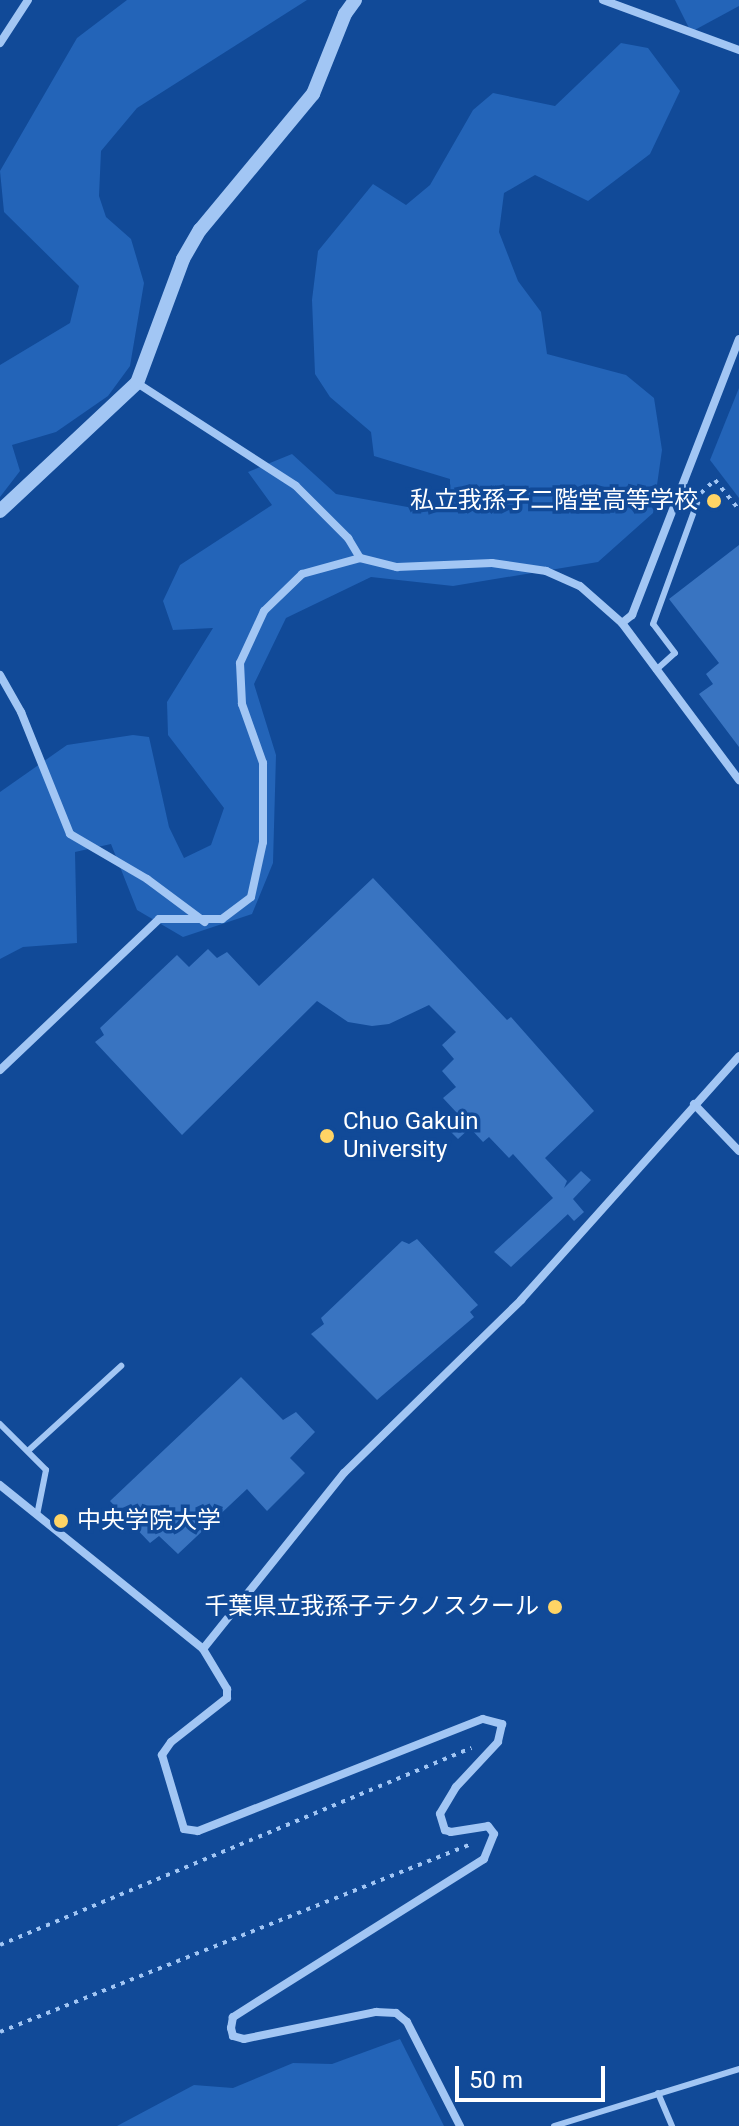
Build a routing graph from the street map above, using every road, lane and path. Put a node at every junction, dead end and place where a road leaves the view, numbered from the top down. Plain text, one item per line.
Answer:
1 (28, 0) edge
2 (355, 0) edge
3 (603, 0) edge
4 (0, 43) edge
5 (739, 50) edge
6 (739, 339) edge
7 (137, 383) junction
8 (697, 503) joint
9 (739, 510) edge
10 (0, 511) edge
11 (360, 558) junction
12 (622, 623) junction
13 (656, 670) junction
14 (0, 675) edge
15 (739, 780) edge
16 (205, 922) junction
17 (739, 1056) edge
18 (0, 1070) edge
19 (694, 1104) junction
20 (739, 1151) edge
21 (121, 1366) dead end
22 (0, 1424) edge
23 (29, 1450) junction
24 (0, 1485) edge
25 (37, 1515) junction
26 (203, 1649) junction
27 (502, 1733) junction
28 (494, 1835) junction
29 (0, 1945) edge
30 (0, 2032) edge
31 (739, 2069) edge
32 (658, 2093) junction
33 (460, 2126) edge
34 (554, 2126) edge
35 (672, 2126) edge

1 - 4 street
2 - 7 street
3 - 5 street
6 - 12 street
7 - 10 street
7 - 11 street
8 - 9 path
8 - 13 lane
11 - 12 street
11 - 16 street
12 - 13 street
13 - 15 street
14 - 16 street
16 - 18 street
17 - 19 street
19 - 20 street
19 - 26 street
21 - 23 lane
22 - 23 lane
23 - 25 lane
24 - 25 street
25 - 26 street
26 - 27 street
27 - 28 street
27 - 29 path
28 - 30 path
28 - 33 street
31 - 32 lane
32 - 34 lane
32 - 35 lane

